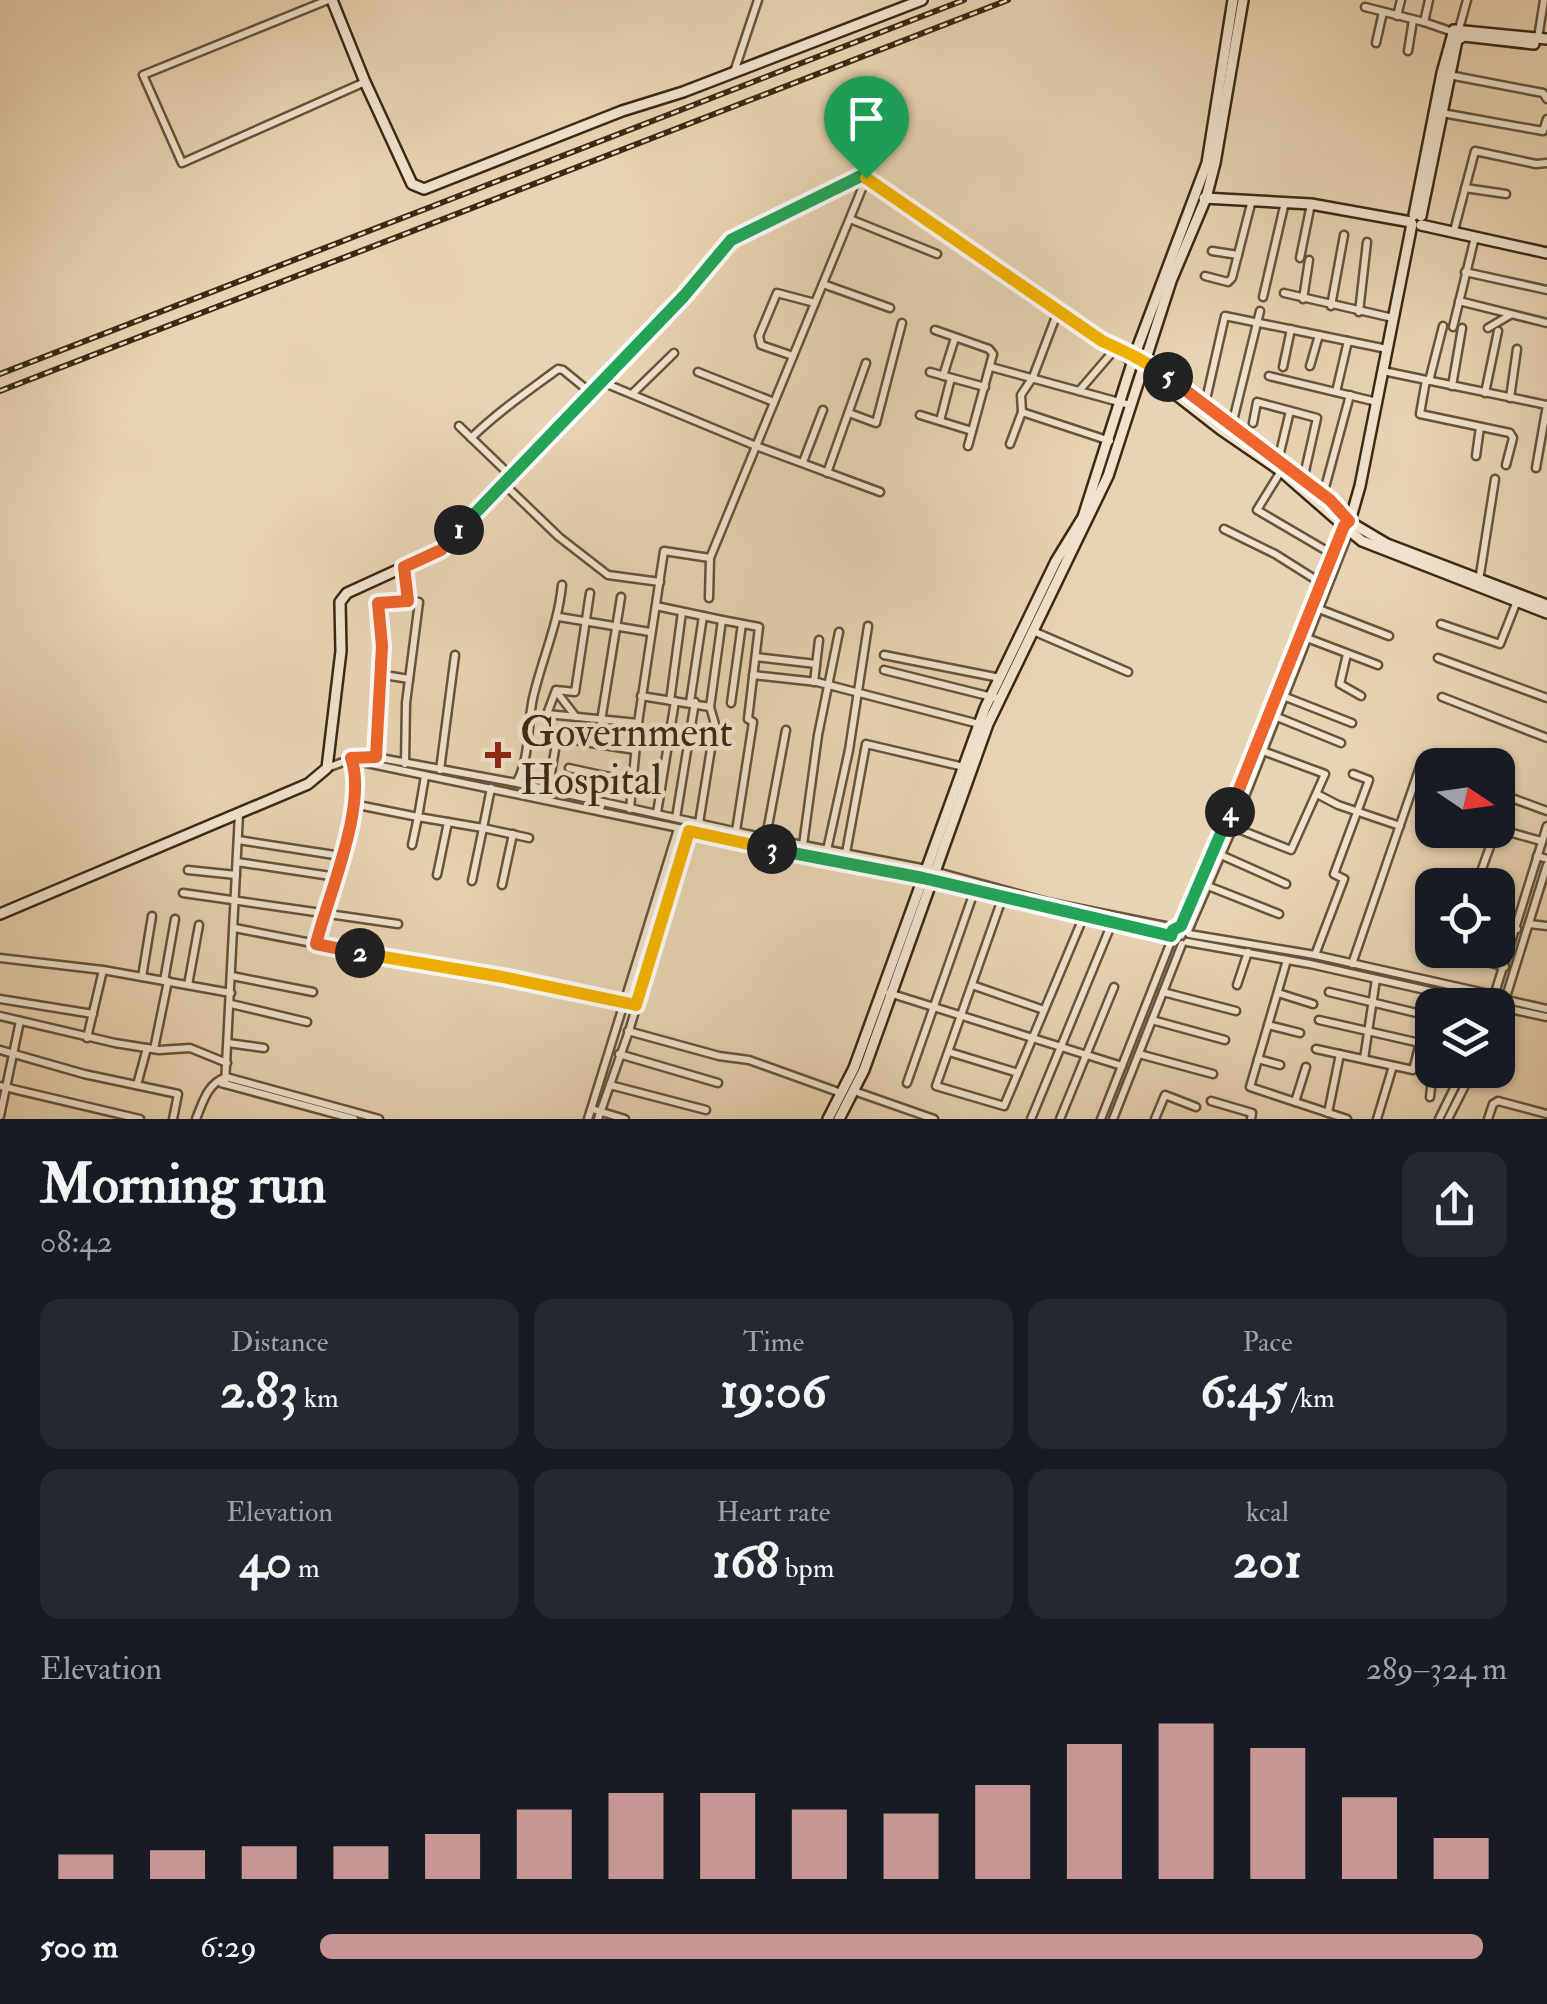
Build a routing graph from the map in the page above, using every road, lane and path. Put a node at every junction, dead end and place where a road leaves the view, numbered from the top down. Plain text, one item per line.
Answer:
1 (330, 0) edge
2 (758, 0) edge
3 (922, 0) edge
4 (1233, 0) edge
5 (1243, 0) edge
6 (1401, 0) edge
7 (1429, 0) edge
8 (1467, 0) edge
9 (1544, 0) edge
10 (1366, 7) dead end
11 (1383, 12) junction
12 (1397, 16) junction
13 (1413, 20) junction
14 (1424, 22) junction
15 (1458, 32) junction
16 (1542, 42) edge
17 (1376, 43) dead end
18 (1408, 51) dead end
19 (734, 72) junction
20 (1448, 74) junction
21 (365, 82) junction
22 (1547, 98) edge
23 (1440, 113) junction
24 (1547, 119) edge
25 (1545, 131) edge
26 (1547, 162) edge
27 (1211, 163) junction
28 (866, 178) junction
29 (1465, 188) junction
30 (1506, 194) dead end
31 (1201, 198) junction
32 (1253, 199) junction
33 (1285, 201) junction
34 (1311, 204) junction
35 (850, 219) junction
36 (1415, 220) junction
37 (1455, 226) junction
38 (1344, 235) dead end
39 (1475, 237) junction
40 (1368, 242) dead end
41 (1547, 250) edge
42 (1212, 251) dead end
43 (937, 254) dead end
44 (1238, 255) junction
45 (1465, 272) junction
46 (1205, 276) dead end
47 (823, 284) junction
48 (1547, 290) edge
49 (1284, 293) dead end
50 (1263, 297) dead end
51 (1303, 299) junction
52 (1459, 301) junction
53 (815, 303) junction
54 (1331, 306) junction
55 (890, 308) dead end
56 (1260, 311) dead end
57 (1058, 312) junction
58 (1359, 312) junction
59 (1511, 314) junction
60 (1393, 318) junction
61 (1258, 320) junction
62 (902, 322) dead end
63 (1547, 323) edge
64 (1443, 326) dead end
65 (1488, 328) dead end
66 (1292, 329) junction
67 (935, 330) dead end
68 (1498, 331) dead end
69 (1319, 334) junction
70 (955, 338) junction
71 (1348, 341) junction
72 (1118, 349) junction
73 (1387, 349) junction
74 (1517, 349) dead end
75 (674, 353) dead end
76 (793, 356) junction
77 (1138, 360) junction
78 (866, 362) dead end
79 (990, 366) junction
80 (1310, 366) dead end
81 (1283, 367) dead end
82 (698, 372) dead end
83 (930, 372) dead end
84 (1386, 372) junction
85 (1269, 376) dead end
86 (947, 377) junction
87 (1032, 377) junction
88 (1428, 380) junction
89 (602, 382) junction
90 (1452, 386) junction
91 (985, 387) junction
92 (1079, 391) junction
93 (1336, 392) junction
94 (1485, 392) junction
95 (590, 393) junction
96 (632, 394) junction
97 (1350, 395) junction
98 (1510, 398) junction
99 (774, 402) junction
100 (1377, 402) junction
101 (1125, 404) junction
102 (1205, 404) junction
103 (1547, 405) edge
104 (823, 410) dead end
105 (1290, 410) junction
106 (1022, 412) junction
107 (849, 413) junction
108 (920, 415) dead end
109 (940, 421) junction
110 (1253, 423) dead end
111 (459, 426) dead end
112 (1480, 427) junction
113 (972, 431) junction
114 (1230, 431) junction
115 (471, 438) junction
116 (1110, 441) junction
117 (1010, 444) dead end
118 (756, 446) junction
119 (968, 446) dead end
120 (1476, 456) dead end
121 (803, 462) junction
122 (1279, 466) junction
123 (1506, 466) dead end
124 (1536, 468) dead end
125 (827, 473) junction
126 (1495, 479) dead end
127 (507, 480) junction
128 (1304, 480) junction
129 (880, 492) dead end
130 (1323, 496) junction
131 (1349, 526) junction
132 (1224, 530) dead end
133 (1332, 554) junction
134 (710, 558) junction
135 (404, 567) junction
136 (660, 582) junction
137 (1321, 583) junction
138 (1479, 583) junction
139 (562, 585) dead end
140 (590, 593) dead end
141 (621, 597) dead end
142 (709, 598) dead end
143 (408, 601) junction
144 (1517, 601) junction
145 (656, 606) junction
146 (1547, 606) edge
147 (1319, 608) junction
148 (682, 612) junction
149 (1547, 613) edge
150 (703, 616) junction
151 (559, 617) junction
152 (722, 620) junction
153 (587, 621) junction
154 (742, 624) junction
155 (1441, 624) dead end
156 (618, 626) junction
157 (868, 626) dead end
158 (1031, 630) junction
159 (650, 632) junction
160 (839, 632) dead end
161 (1389, 636) dead end
162 (1308, 638) junction
163 (819, 640) dead end
164 (455, 654) dead end
165 (1347, 654) junction
166 (884, 655) dead end
167 (756, 657) junction
168 (1438, 658) dead end
169 (816, 664) junction
170 (1378, 666) dead end
171 (884, 670) dead end
172 (1128, 672) dead end
173 (378, 674) junction
174 (754, 675) junction
175 (1000, 678) junction
176 (409, 680) junction
177 (814, 682) junction
178 (830, 686) junction
179 (556, 690) junction
180 (856, 691) junction
181 (1281, 695) junction
182 (641, 696) junction
183 (1361, 696) dead end
184 (1442, 696) dead end
185 (996, 697) junction
186 (1547, 698) edge
187 (673, 701) junction
188 (692, 702) junction
189 (731, 703) dead end
190 (710, 706) junction
191 (577, 718) junction
192 (1277, 718) junction
193 (602, 721) junction
194 (638, 723) junction
195 (1352, 723) dead end
196 (980, 724) junction
197 (786, 730) dead end
198 (557, 738) dead end
199 (1547, 738) edge
200 (578, 741) dead end
201 (1340, 742) dead end
202 (635, 750) junction
203 (1263, 751) junction
204 (376, 757) junction
205 (351, 758) junction
206 (405, 764) junction
207 (964, 767) junction
208 (327, 768) junction
209 (569, 768) dead end
210 (440, 770) junction
211 (1353, 774) dead end
212 (426, 776) junction
213 (632, 782) junction
214 (1415, 782) edge
215 (517, 783) junction
216 (490, 788) junction
217 (549, 790) junction
218 (1316, 793) junction
219 (1515, 799) edge
220 (547, 800) junction
221 (353, 804) junction
222 (630, 808) junction
223 (1358, 811) junction
224 (1547, 811) edge
225 (239, 814) junction
226 (657, 814) junction
227 (418, 817) junction
228 (679, 819) junction
229 (448, 822) junction
230 (696, 822) junction
231 (1400, 826) junction
232 (1547, 826) edge
233 (1233, 827) junction
234 (483, 828) junction
235 (678, 829) junction
236 (689, 831) junction
237 (736, 831) junction
238 (513, 834) junction
239 (1515, 834) edge
240 (528, 838) dead end
241 (766, 838) junction
242 (238, 840) junction
243 (1542, 841) junction
244 (412, 844) dead end
245 (803, 844) junction
246 (827, 850) junction
247 (846, 853) junction
248 (341, 856) junction
249 (1221, 856) junction
250 (1537, 856) junction
251 (237, 862) junction
252 (1547, 862) edge
253 (188, 870) dead end
254 (236, 875) junction
255 (437, 875) dead end
256 (930, 875) junction
257 (336, 877) junction
258 (472, 881) dead end
259 (1286, 884) dead end
260 (502, 885) dead end
261 (1208, 886) junction
262 (1544, 888) edge
263 (974, 892) junction
264 (183, 893) dead end
265 (236, 898) junction
266 (1002, 898) junction
267 (0, 914) edge
268 (324, 914) junction
269 (1279, 914) dead end
270 (152, 916) dead end
271 (1083, 918) junction
272 (175, 919) dead end
273 (1112, 923) junction
274 (398, 924) dead end
275 (1529, 924) junction
276 (199, 925) dead end
277 (1547, 926) edge
278 (234, 928) junction
279 (1517, 928) joint
280 (1515, 934) edge
281 (1181, 935) junction
282 (316, 944) junction
283 (1248, 952) junction
284 (1315, 956) junction
285 (0, 958) edge
286 (1287, 960) junction
287 (1352, 964) junction
288 (104, 970) junction
289 (232, 976) junction
290 (142, 977) junction
291 (1376, 979) junction
292 (166, 981) junction
293 (188, 985) junction
294 (972, 985) junction
295 (1237, 985) dead end
296 (1114, 987) dead end
297 (1417, 988) edge
298 (1467, 988) edge
299 (1506, 988) edge
300 (231, 992) junction
301 (313, 992) dead end
302 (1163, 992) junction
303 (1328, 992) dead end
304 (887, 993) junction
305 (1278, 993) junction
306 (0, 999) edge
307 (627, 1003) junction
308 (230, 1004) junction
309 (1313, 1004) dead end
310 (1372, 1004) junction
311 (636, 1005) junction
312 (933, 1006) junction
313 (1515, 1006) edge
314 (1547, 1008) edge
315 (1515, 1009) edge
316 (1044, 1010) junction
317 (1236, 1011) dead end
318 (1415, 1013) edge
319 (93, 1014) junction
320 (962, 1015) junction
321 (0, 1016) edge
322 (1547, 1017) edge
323 (1152, 1020) junction
324 (1319, 1020) dead end
325 (20, 1021) junction
326 (308, 1022) dead end
327 (1268, 1025) junction
328 (619, 1029) junction
329 (1368, 1030) junction
330 (629, 1031) junction
331 (1300, 1033) dead end
332 (1032, 1037) junction
333 (88, 1038) junction
334 (1225, 1040) dead end
335 (1415, 1040) edge
336 (228, 1043) junction
337 (1060, 1046) junction
338 (264, 1048) dead end
339 (150, 1049) junction
340 (1316, 1049) dead end
341 (0, 1050) edge
342 (612, 1052) junction
343 (948, 1052) junction
344 (14, 1054) junction
345 (621, 1054) junction
346 (1086, 1054) junction
347 (1139, 1054) junction
348 (1340, 1054) junction
349 (1258, 1060) junction
350 (1364, 1060) junction
351 (227, 1063) junction
352 (1280, 1065) dead end
353 (1122, 1066) junction
354 (1393, 1066) junction
355 (1306, 1067) dead end
356 (1415, 1068) edge
357 (1018, 1073) junction
358 (1212, 1074) dead end
359 (225, 1080) junction
360 (718, 1082) dead end
361 (601, 1083) junction
362 (906, 1083) dead end
363 (138, 1084) junction
364 (611, 1086) junction
365 (3, 1087) edge
366 (1431, 1088) edge
367 (1455, 1088) edge
368 (1464, 1088) edge
369 (854, 1092) junction
370 (842, 1094) junction
371 (1430, 1097) dead end
372 (1212, 1101) dead end
373 (1295, 1102) junction
374 (323, 1106) junction
375 (1196, 1107) dead end
376 (592, 1109) junction
377 (706, 1110) dead end
378 (333, 1113) edge
379 (1328, 1113) junction
380 (1547, 1114) edge
381 (600, 1115) edge
382 (0, 1116) edge
383 (10, 1119) edge
384 (140, 1119) edge
385 (174, 1119) edge
386 (196, 1119) edge
387 (319, 1119) edge
388 (354, 1119) edge
389 (379, 1119) edge
390 (588, 1119) edge
391 (625, 1119) edge
392 (828, 1119) edge
393 (839, 1119) edge
394 (934, 1119) edge
395 (1032, 1119) edge
396 (1060, 1119) edge
397 (1101, 1119) edge
398 (1113, 1119) edge
399 (1155, 1119) edge
400 (1251, 1119) edge
401 (1348, 1119) edge
402 (1377, 1119) edge
403 (1439, 1119) edge
404 (1448, 1119) edge
405 (1488, 1119) edge

1 - 21 street
1 - 21 street
2 - 19 street
3 - 19 street
4 - 27 street
5 - 27 street
6 - 12 street
7 - 14 street
8 - 15 street
9 - 16 street
10 - 11 street
11 - 12 street
11 - 17 street
12 - 13 street
13 - 14 street
13 - 18 street
14 - 15 street
15 - 16 street
15 - 20 street
15 - 36 street
19 - 21 street
20 - 22 street
20 - 23 street
23 - 25 street
23 - 36 street
24 - 25 street
26 - 29 street
27 - 31 street
28 - 35 street
28 - 57 street
28 - 89 street
29 - 30 street
29 - 37 street
31 - 32 street
31 - 77 street
32 - 33 street
32 - 44 street
33 - 34 street
33 - 50 street
34 - 36 street
34 - 51 street
35 - 43 street
35 - 47 street
36 - 37 street
36 - 39 street
36 - 60 street
36 - 84 street
37 - 41 street
38 - 54 street
39 - 41 street
39 - 45 street
40 - 58 street
42 - 44 street
44 - 46 street
45 - 48 street
45 - 52 street
47 - 53 street
47 - 55 street
49 - 51 street
51 - 54 street
52 - 59 street
52 - 90 street
53 - 76 street
53 - 76 street
54 - 58 street
56 - 61 street
57 - 72 street
57 - 87 street
58 - 60 street
59 - 63 street
59 - 65 street
60 - 73 street
61 - 66 street
61 - 102 street
61 - 114 street
62 - 107 street
64 - 88 street
66 - 69 street
66 - 81 street
67 - 70 street
68 - 94 street
69 - 71 street
69 - 80 street
70 - 79 street
70 - 86 street
71 - 73 street
71 - 93 street
72 - 77 street
72 - 92 street
73 - 84 street
74 - 98 street
75 - 96 street
76 - 99 street
77 - 101 street
77 - 102 street
77 - 114 street
78 - 107 street
79 - 87 street
79 - 91 street
82 - 99 street
83 - 86 street
84 - 88 street
84 - 100 street
84 - 131 street
85 - 93 street
86 - 91 street
86 - 109 street
87 - 92 street
87 - 106 street
88 - 90 street
88 - 112 street
89 - 95 street
89 - 96 street
90 - 94 street
91 - 113 street
92 - 101 street
93 - 97 street
94 - 98 street
95 - 115 street
95 - 127 street
96 - 118 street
97 - 100 street
97 - 130 street
98 - 103 street
99 - 118 street
100 - 131 street
101 - 116 street
101 - 158 street
102 - 114 street
103 - 124 street
104 - 121 street
105 - 110 street
105 - 122 street
105 - 128 street
106 - 116 street
106 - 117 street
107 - 125 street
108 - 109 street
109 - 113 street
111 - 115 street
112 - 120 street
112 - 123 street
113 - 119 street
114 - 122 street
115 - 127 street
116 - 175 street
118 - 121 street
118 - 134 street
121 - 125 street
122 - 128 street
122 - 131 street
122 - 133 street
125 - 129 street
126 - 138 street
127 - 135 street
127 - 136 street
128 - 130 street
130 - 131 street
131 - 133 street
131 - 138 street
131 - 147 street
132 - 137 street
133 - 137 street
134 - 136 street
134 - 142 street
135 - 143 street
135 - 208 street
136 - 145 street
137 - 181 street
138 - 144 street
138 - 146 street
139 - 151 street
140 - 153 street
141 - 156 street
143 - 173 street
143 - 176 street
144 - 149 street
144 - 155 street
145 - 148 street
145 - 159 street
147 - 161 street
147 - 162 street
148 - 150 street
148 - 187 street
150 - 152 street
150 - 188 street
151 - 153 street
151 - 215 street
152 - 154 street
152 - 190 street
153 - 156 street
153 - 179 street
154 - 167 street
154 - 189 street
156 - 159 street
156 - 193 street
157 - 180 street
158 - 172 street
158 - 185 street
159 - 182 street
160 - 178 street
162 - 165 street
162 - 181 street
163 - 169 street
164 - 210 street
165 - 170 street
165 - 183 street
166 - 175 street
167 - 169 street
167 - 174 street
168 - 186 street
169 - 177 street
171 - 185 street
173 - 176 street
173 - 204 street
174 - 177 street
174 - 237 street
175 - 185 street
176 - 206 street
177 - 178 street
178 - 180 street
178 - 245 street
179 - 191 street
179 - 191 street
180 - 196 street
180 - 246 street
181 - 192 street
181 - 195 street
181 - 281 street
182 - 187 street
182 - 194 street
184 - 199 street
185 - 196 street
185 - 256 street
187 - 188 street
187 - 226 street
188 - 190 street
188 - 228 street
190 - 230 street
191 - 193 street
192 - 201 street
192 - 203 street
193 - 194 street
194 - 202 street
196 - 207 street
197 - 241 street
198 - 217 street
200 - 202 street
202 - 213 street
203 - 218 street
203 - 233 street
204 - 205 street
204 - 206 street
205 - 208 street
205 - 212 street
205 - 221 street
206 - 210 street
207 - 247 street
207 - 256 street
208 - 225 street
209 - 213 street
210 - 215 street
211 - 223 street
212 - 216 street
212 - 227 street
213 - 222 street
214 - 231 street
215 - 217 street
216 - 220 street
216 - 234 street
217 - 220 street
217 - 222 street
218 - 223 street
218 - 233 street
219 - 224 street
220 - 235 street
221 - 227 street
221 - 248 street
222 - 226 street
223 - 231 street
223 - 284 street
225 - 242 street
225 - 267 street
226 - 228 street
227 - 229 street
227 - 244 street
228 - 230 street
228 - 235 street
229 - 234 street
229 - 255 street
230 - 236 street
230 - 237 street
231 - 287 street
232 - 243 street
233 - 249 street
234 - 238 street
234 - 258 street
235 - 236 street
235 - 307 street
236 - 256 street
236 - 311 street
237 - 241 street
238 - 240 street
238 - 260 street
239 - 243 street
241 - 245 street
242 - 248 street
242 - 251 street
243 - 250 street
245 - 246 street
246 - 247 street
247 - 256 street
248 - 257 street
249 - 259 street
249 - 261 street
250 - 252 street
250 - 279 street
251 - 254 street
251 - 257 street
252 - 262 street
253 - 254 street
254 - 265 street
256 - 263 street
256 - 281 street
256 - 304 street
257 - 268 street
261 - 269 street
261 - 281 street
262 - 275 street
263 - 266 street
263 - 312 street
264 - 265 street
265 - 268 street
265 - 278 street
266 - 271 street
266 - 294 street
268 - 274 street
268 - 282 street
270 - 290 street
271 - 273 street
271 - 316 street
272 - 292 street
273 - 281 street
273 - 337 street
275 - 277 street
275 - 299 street
276 - 293 street
278 - 282 street
278 - 289 street
279 - 280 street
281 - 283 street
281 - 284 street
281 - 302 street
281 - 353 street
282 - 307 street
283 - 286 street
283 - 295 street
284 - 287 street
285 - 288 street
286 - 291 street
286 - 305 street
287 - 298 street
288 - 290 street
288 - 319 street
289 - 300 street
289 - 301 street
290 - 292 street
291 - 297 street
291 - 310 street
292 - 293 street
292 - 339 street
293 - 300 street
294 - 316 street
294 - 320 street
296 - 346 street
300 - 308 street
302 - 317 street
302 - 323 street
303 - 310 street
304 - 312 street
304 - 369 street
304 - 370 street
305 - 309 street
305 - 327 street
306 - 319 street
307 - 311 street
307 - 328 street
308 - 326 street
308 - 336 street
310 - 318 street
310 - 329 street
311 - 330 street
312 - 320 street
312 - 362 street
313 - 314 street
315 - 322 street
316 - 332 street
319 - 333 street
320 - 332 street
320 - 343 street
321 - 325 street
323 - 334 street
323 - 347 street
324 - 329 street
325 - 333 street
325 - 344 street
327 - 331 street
327 - 349 street
328 - 330 street
328 - 342 street
329 - 335 street
329 - 350 street
330 - 345 street
330 - 370 street
332 - 337 street
332 - 357 street
333 - 339 street
336 - 338 street
336 - 351 street
337 - 346 street
337 - 395 street
339 - 351 street
339 - 363 street
340 - 348 street
341 - 344 street
342 - 345 street
342 - 361 street
343 - 357 street
343 - 357 street
344 - 363 street
344 - 365 street
345 - 360 street
345 - 364 street
346 - 353 street
346 - 396 street
347 - 358 street
347 - 398 street
348 - 350 street
348 - 379 street
349 - 352 street
349 - 373 street
350 - 354 street
351 - 359 street
353 - 397 street
354 - 356 street
354 - 402 street
355 - 373 street
359 - 374 street
359 - 386 street
361 - 364 street
361 - 376 street
363 - 385 street
364 - 377 street
364 - 381 street
365 - 382 street
365 - 384 street
366 - 371 street
367 - 403 street
368 - 404 street
369 - 393 street
369 - 394 street
370 - 392 street
372 - 400 street
373 - 379 street
374 - 378 street
374 - 387 street
375 - 399 street
376 - 381 street
376 - 390 street
378 - 388 street
378 - 389 street
379 - 401 street
380 - 405 street
381 - 391 street
382 - 383 street

